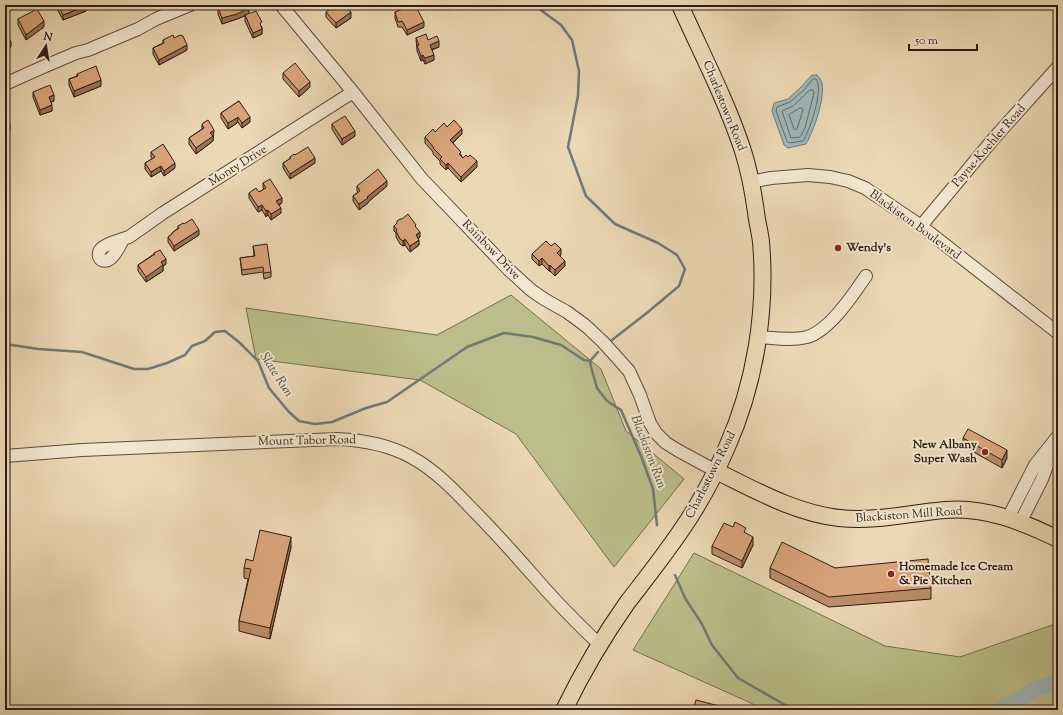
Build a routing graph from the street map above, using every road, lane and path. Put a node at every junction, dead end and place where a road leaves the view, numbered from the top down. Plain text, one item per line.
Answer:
1 (190, 5) edge
2 (280, 5) edge
3 (680, 5) edge
4 (1058, 67) edge
5 (5, 84) edge
6 (353, 92) junction
7 (750, 182) junction
8 (920, 226) junction
9 (123, 239) dead end
10 (866, 276) dead end
11 (1058, 333) edge
12 (758, 337) junction
13 (1055, 440) edge
14 (5, 456) edge
15 (716, 471) junction
16 (1014, 520) junction
17 (1057, 537) edge
18 (600, 645) junction
19 (564, 710) edge

1 - 5 street
2 - 6 street, Rainbow Drive
3 - 7 main road, Charlestown Road
4 - 8 street, Payne-Koehler Road
6 - 9 street, Monty Drive
6 - 15 street, Rainbow Drive
7 - 8 street, Blackiston Boulevard
7 - 12 main road, Charlestown Road
8 - 11 street, Blackiston Boulevard
10 - 12 street
12 - 15 main road, Charlestown Road
13 - 16 street
14 - 18 street, Mount Tabor Road
15 - 16 main road, Blackiston Mill Road
15 - 18 main road, Charlestown Road
16 - 17 main road, Blackiston Mill Road
18 - 19 main road, Charlestown Road

